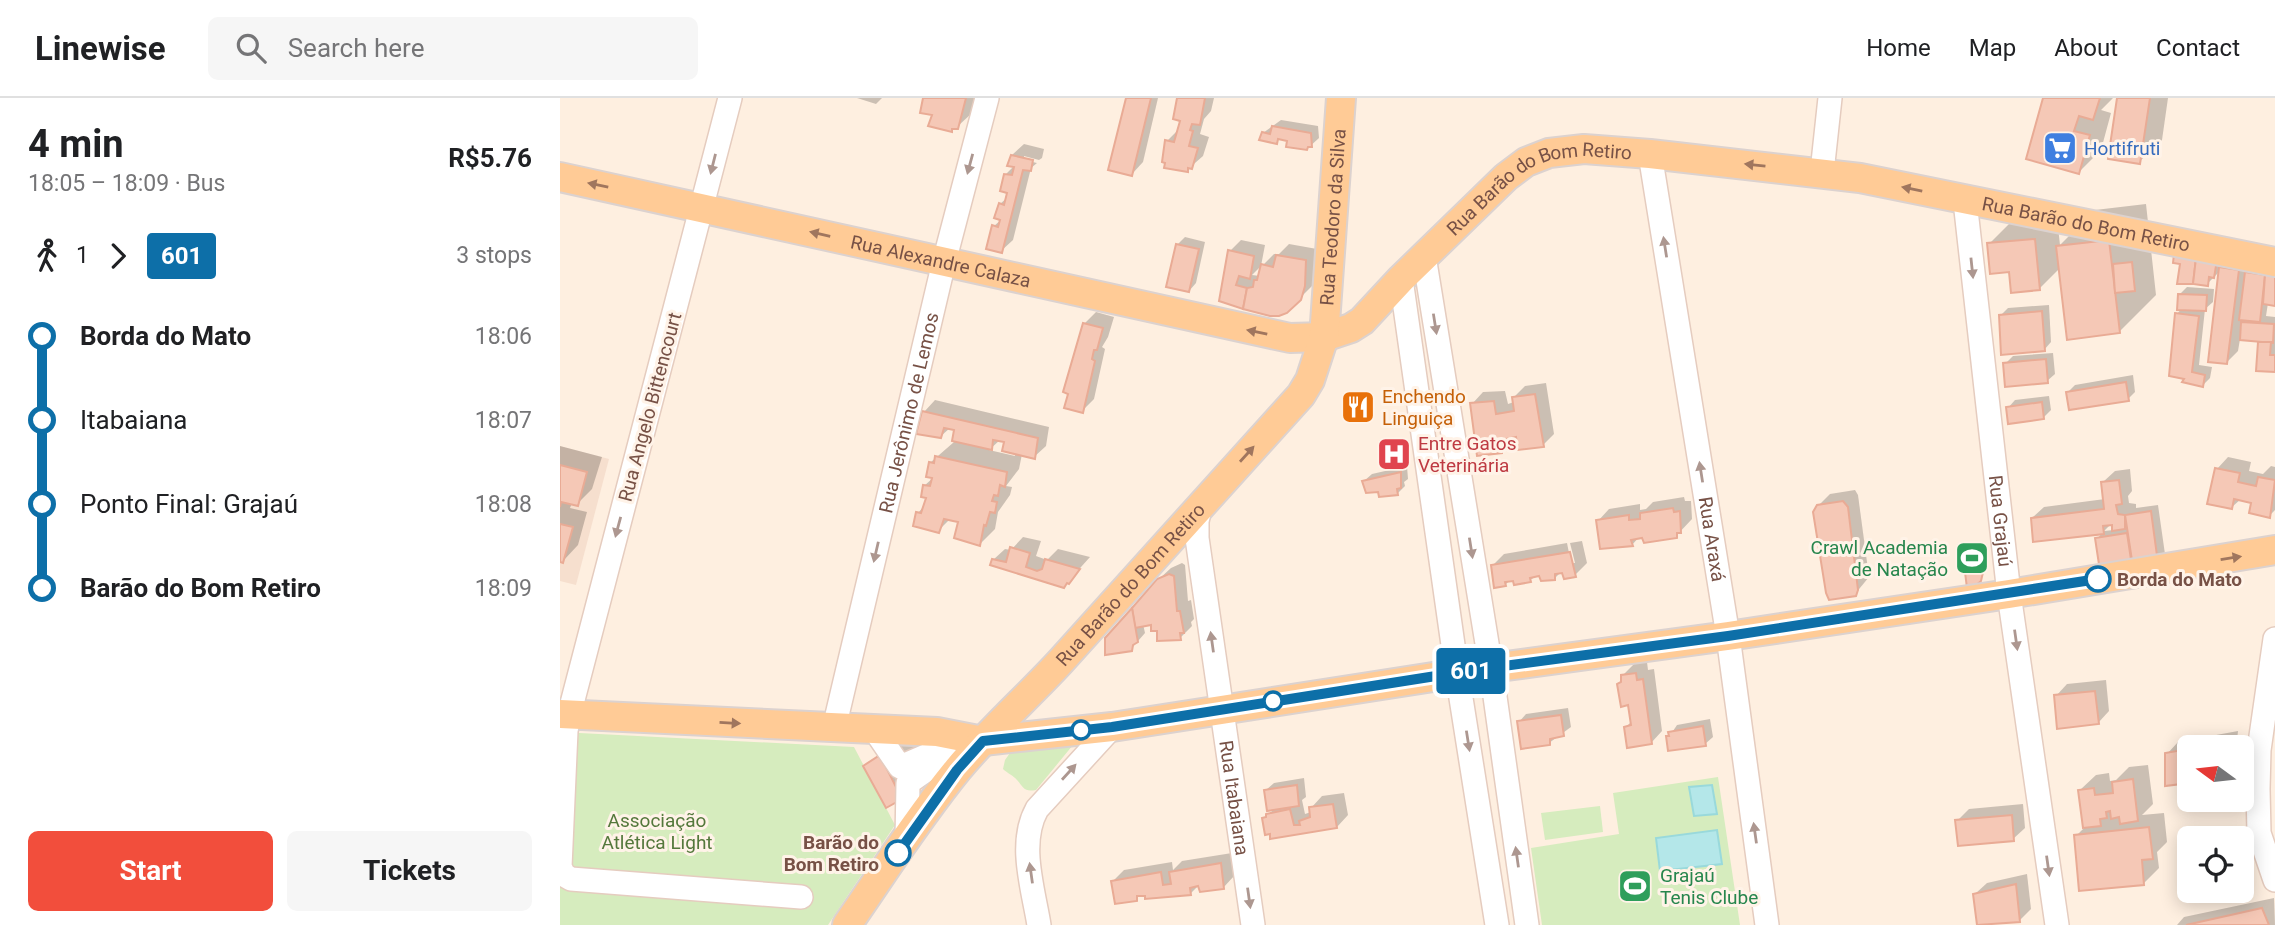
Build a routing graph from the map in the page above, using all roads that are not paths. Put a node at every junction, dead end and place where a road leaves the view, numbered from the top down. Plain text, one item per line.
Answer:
1 (730, 98) edge
2 (987, 98) edge
3 (1830, 98) edge
4 (1338, 99) edge
5 (1650, 153) junction
6 (1822, 172) junction
7 (560, 177) edge
8 (1965, 201) junction
9 (703, 208) junction
10 (1424, 256) junction
11 (2269, 256) edge
12 (944, 262) junction
13 (1401, 279) junction
14 (1324, 337) junction
15 (1201, 505) junction
16 (2275, 550) edge
17 (2009, 594) junction
18 (1728, 636) junction
19 (2275, 639) edge
20 (1491, 668) junction
21 (1457, 673) junction
22 (1027, 698) junction
23 (1222, 709) junction
24 (564, 714) edge
25 (2269, 717) edge
26 (1112, 727) junction
27 (834, 728) junction
28 (960, 742) junction
29 (2275, 880) edge
30 (801, 897) dead end
31 (847, 925) edge
32 (1039, 925) edge
33 (1253, 925) edge
34 (1497, 925) edge
35 (1527, 925) edge
36 (1767, 925) edge
37 (2057, 925) edge

1 -> 9 street, Rua Angelo Bittencourt
2 -> 12 street, Rua Jerônimo de Lemos
3 - 6 street
4 - 14 main road, Rua Teodoro da Silva
6 -> 5 main road, Rua Barão do Bom Retiro
5 - 10 main road, Rua Barão do Bom Retiro
18 -> 5 street, Rua Araxá
8 -> 6 main road, Rua Barão do Bom Retiro
9 -> 7 main road, Rua Alexandre Calaza
8 - 11 main road, Rua Barão do Bom Retiro
8 -> 17 street, Rua Grajaú
12 -> 9 main road, Rua Alexandre Calaza
9 -> 24 street, Rua Angelo Bittencourt
10 - 13 main road, Rua Barão do Bom Retiro
10 -> 20 street
14 -> 12 main road, Rua Alexandre Calaza
12 -> 27 street, Rua Jerônimo de Lemos
13 - 14 main road, Rua Barão do Bom Retiro
13 - 21 street
15 -> 14 main road, Rua Barão do Bom Retiro
15 - 22 main road, Rua Barão do Bom Retiro
23 -> 15 street, Rua Itabaiana
17 -> 16 main road
17 - 18 main road
17 -> 37 street, Rua Grajaú
18 - 20 main road
36 -> 18 street, Rua Araxá
19 - 25 street
20 - 21 main road
35 -> 20 street
21 - 23 main road
21 -> 34 street
22 - 28 main road, Rua Barão do Bom Retiro
22 - 28 main road, Rua Barão do Bom Retiro
23 - 26 main road
23 -> 33 street, Rua Itabaiana
24 -> 27 main road, Rua Barão do Bom Retiro
24 - 30 street, Rua Angelo Bittencourt
25 - 29 street
26 - 28 main road
32 -> 26 street
27 - 28 main road, Rua Barão do Bom Retiro
28 - 31 main road

